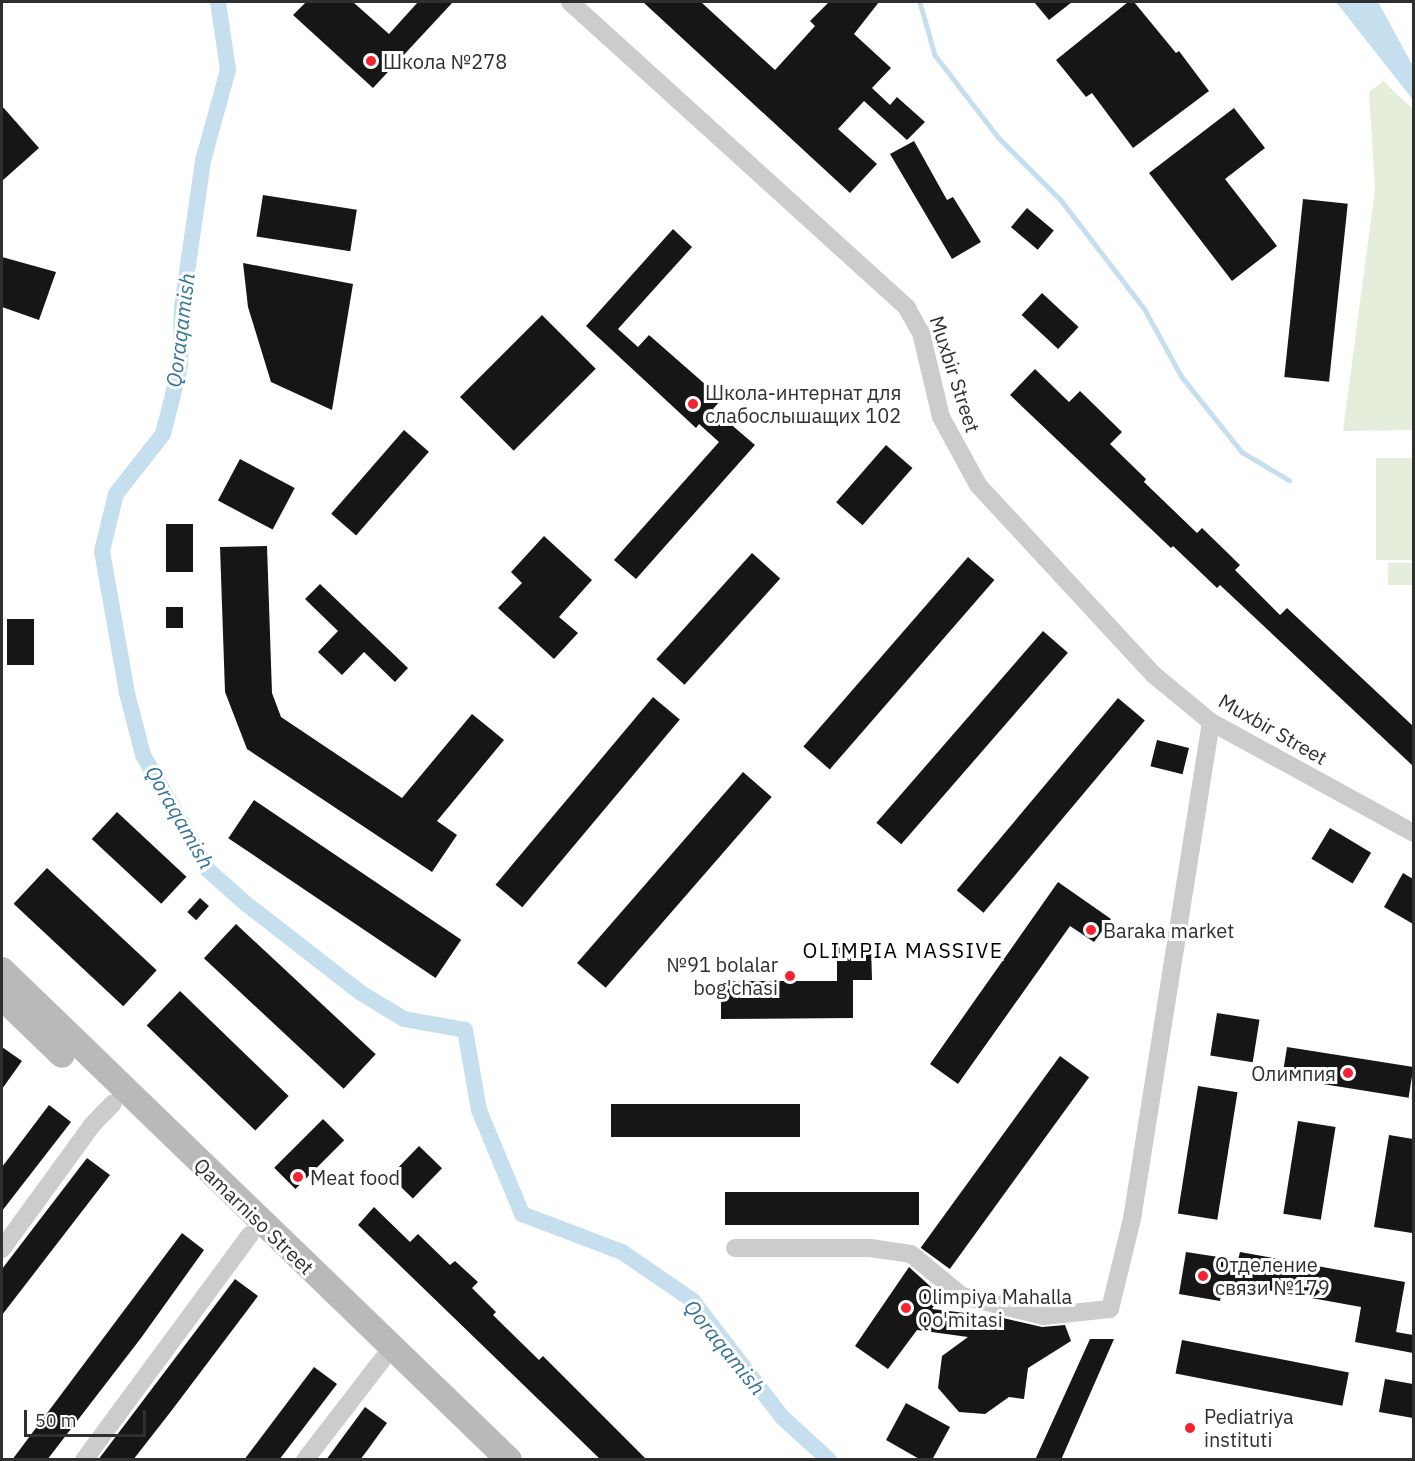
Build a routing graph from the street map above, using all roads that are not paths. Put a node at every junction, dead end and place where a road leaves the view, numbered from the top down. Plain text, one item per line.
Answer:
1 (570, 2) edge
2 (1211, 722) junction
3 (1413, 833) edge
4 (2, 970) edge
5 (2, 997) edge
6 (113, 1102) junction
7 (250, 1235) junction
8 (735, 1248) dead end
9 (2, 1249) edge
10 (382, 1360) junction
11 (84, 1460) edge
12 (305, 1460) edge
13 (484, 1460) edge
14 (509, 1460) edge

1 - 2 street, Muxbir Street
2 - 3 street, Muxbir Street
2 - 8 street
4 - 14 main road, Qamarniso Street
5 - 6 main road, Qamarniso Street
6 - 7 main road, Qamarniso Street
6 - 9 street
7 - 10 main road, Qamarniso Street
7 - 11 street
10 - 12 street
10 - 13 main road, Qamarniso Street

